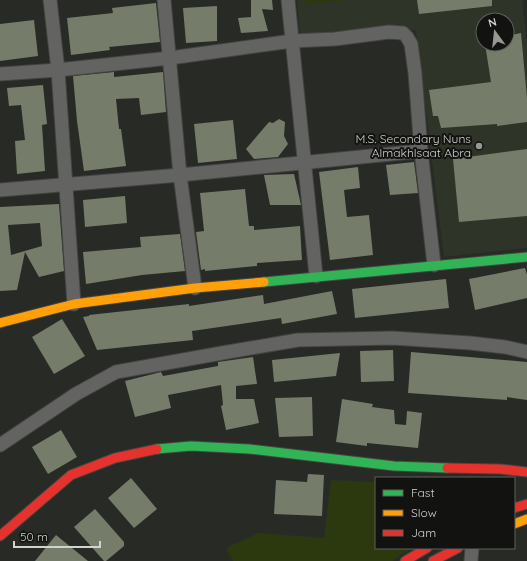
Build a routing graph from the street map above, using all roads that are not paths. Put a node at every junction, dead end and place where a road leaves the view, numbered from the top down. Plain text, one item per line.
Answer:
1 (50, 0) edge
2 (164, 0) edge
3 (288, 0) edge
4 (292, 42) junction
5 (170, 58) junction
6 (58, 70) junction
7 (0, 74) edge
8 (421, 151) junction
9 (304, 162) junction
10 (180, 175) junction
11 (66, 185) junction
12 (0, 190) edge
13 (527, 256) edge
14 (434, 265) junction
15 (316, 276) junction
16 (195, 288) junction
17 (74, 304) junction
18 (0, 323) edge
19 (527, 352) edge
20 (0, 445) edge
21 (527, 472) edge
22 (527, 504) edge
23 (515, 508) edge
24 (527, 520) edge
25 (515, 524) edge
26 (0, 536) edge
27 (425, 549) edge
28 (456, 549) edge
29 (472, 549) edge
30 (405, 561) edge
31 (433, 561) edge
32 (471, 561) edge

1 - 6 street
2 - 5 street
3 - 4 street
4 - 5 street
4 - 8 street
4 - 9 street
5 - 6 street
5 - 10 street
6 - 7 street
6 - 11 street
8 - 9 street
8 - 14 street
9 - 10 street
9 - 15 street
10 - 11 street
10 - 16 street
11 - 12 street
11 - 17 street
13 - 14 main road
14 - 15 main road
15 - 16 main road
16 - 17 main road
17 - 18 main road
19 - 20 street
21 - 26 main road
22 - 23 main road
24 - 25 main road
27 - 30 main road
28 - 31 main road
29 - 32 street

